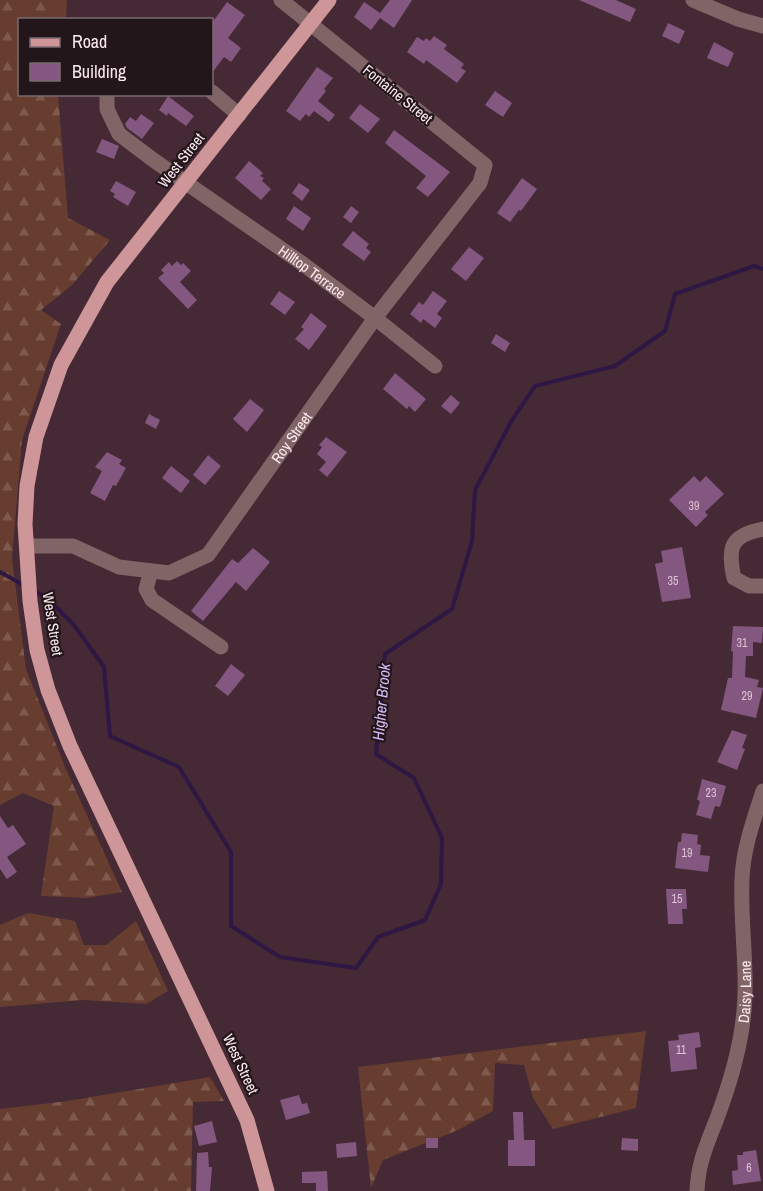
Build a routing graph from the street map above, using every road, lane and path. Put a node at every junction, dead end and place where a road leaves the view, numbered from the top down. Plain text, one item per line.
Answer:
1 (281, 0) edge
2 (329, 0) edge
3 (693, 0) edge
4 (710, 3) edge
5 (310, 24) junction
6 (763, 26) edge
7 (213, 93) edge
8 (107, 96) edge
9 (239, 115) junction
10 (485, 165) joint
11 (187, 182) junction
12 (375, 318) junction
13 (435, 366) dead end
14 (763, 529) edge
15 (27, 546) junction
16 (151, 571) junction
17 (763, 586) edge
18 (221, 647) dead end
19 (763, 791) edge
20 (267, 1191) edge
21 (697, 1191) edge

1 - 5 street, Fontaine Street
2 - 5 main road, West Street
3 - 4 street
4 - 6 street
5 - 9 main road, West Street
5 - 10 street, Fontaine Street
7 - 9 street
8 - 11 street, Hilltop Terrace
9 - 11 main road, West Street
10 - 12 street, Roy Street
11 - 12 street, Hilltop Terrace
11 - 15 main road, West Street
12 - 13 street, Hilltop Terrace
12 - 16 street, Roy Street
14 - 17 street
15 - 16 street, Roy Street
15 - 20 main road, West Street
16 - 18 street
19 - 21 street, Daisy Lane

